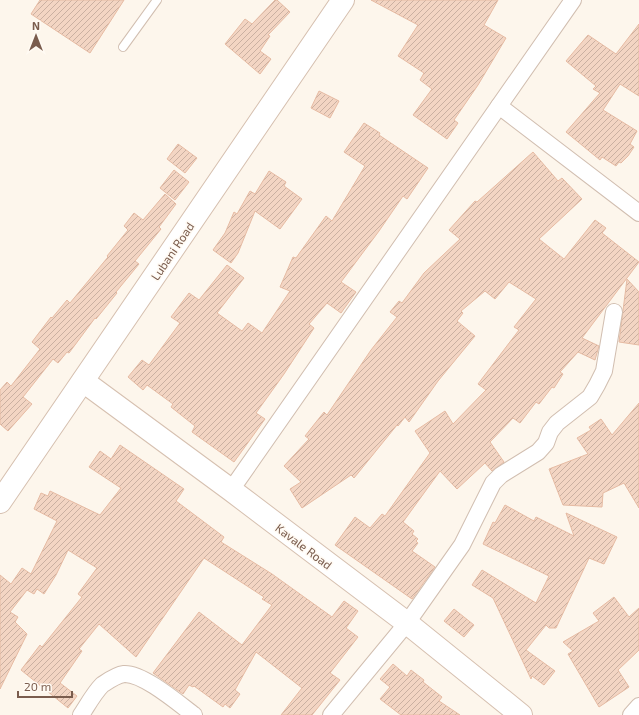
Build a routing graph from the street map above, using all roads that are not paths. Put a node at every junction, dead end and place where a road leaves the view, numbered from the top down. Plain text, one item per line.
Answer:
1 (157, 0) edge
2 (343, 0) edge
3 (573, 0) edge
4 (123, 47) dead end
5 (498, 106) junction
6 (639, 213) edge
7 (614, 312) dead end
8 (83, 381) junction
9 (231, 490) junction
10 (0, 502) edge
11 (407, 623) junction
12 (639, 706) edge
13 (81, 715) edge
14 (194, 715) edge
15 (331, 715) edge
16 (521, 715) edge
17 (631, 715) edge

1 - 4 lane
2 - 8 street, Lubani Road
3 - 5 street
5 - 6 street
5 - 9 street
7 - 11 street
8 - 9 street, Kavale Road
8 - 10 street, Lubani Road
9 - 11 street, Kavale Road
11 - 15 street
11 - 16 street, Kavale Road
12 - 17 street
13 - 14 street

